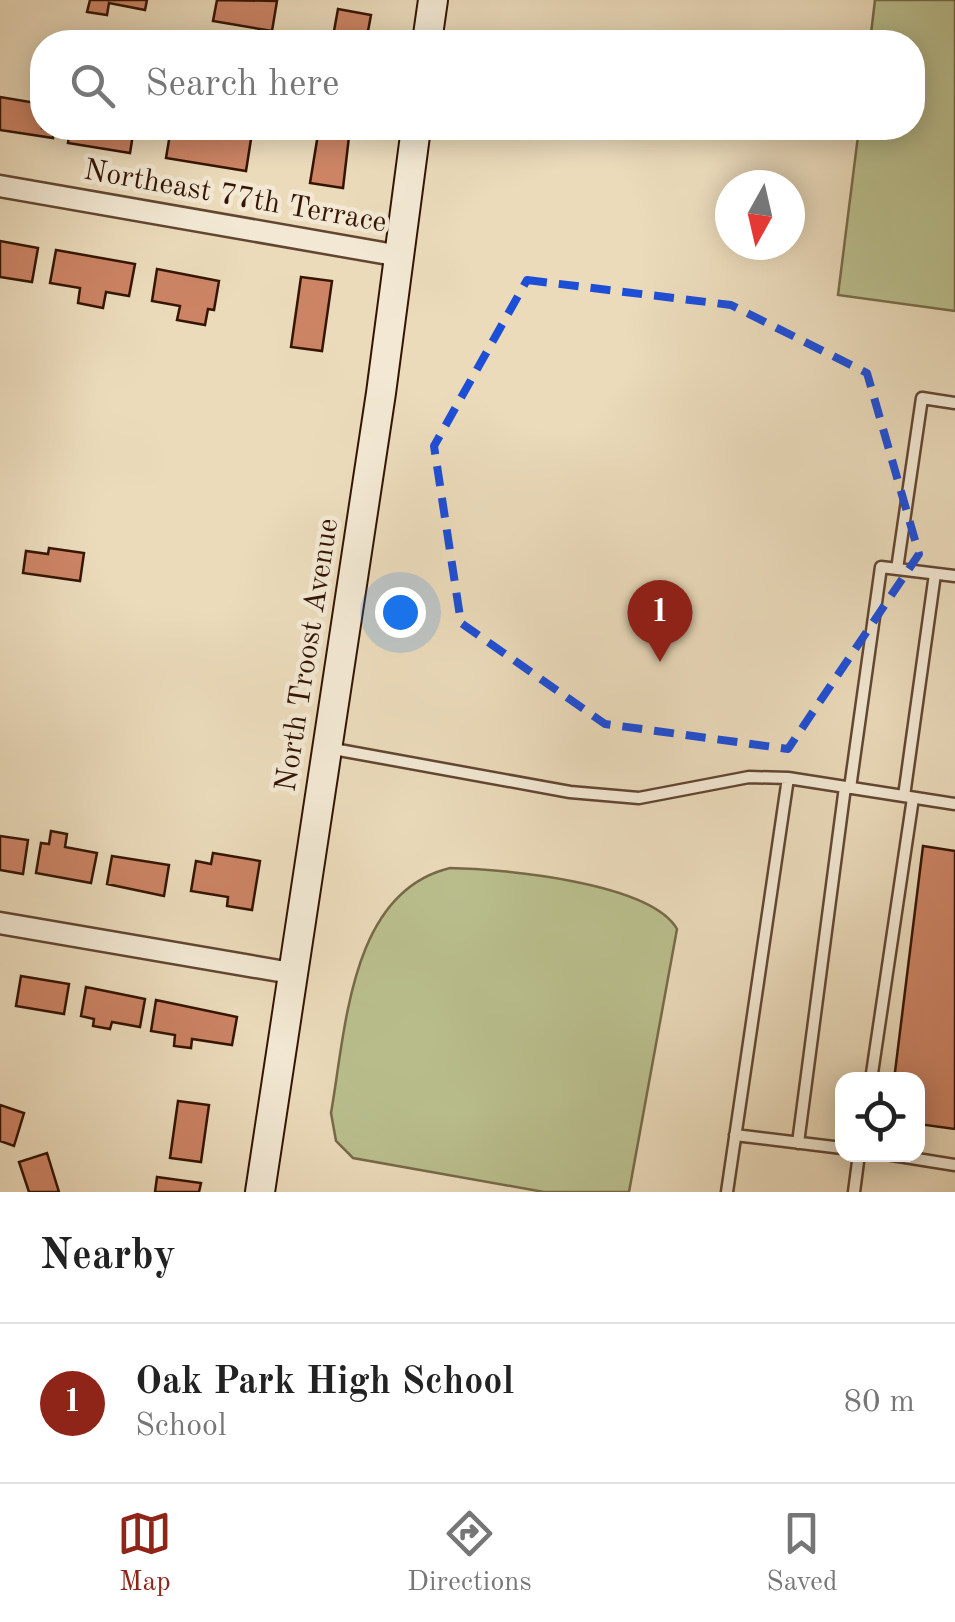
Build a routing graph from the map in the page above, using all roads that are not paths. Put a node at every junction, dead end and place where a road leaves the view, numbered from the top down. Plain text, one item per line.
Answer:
1 (433, 0) edge
2 (429, 30) edge
3 (414, 140) edge
4 (0, 186) edge
5 (400, 256) junction
6 (955, 403) edge
7 (897, 568) junction
8 (935, 574) junction
9 (955, 576) edge
10 (327, 748) junction
11 (788, 778) junction
12 (848, 787) junction
13 (908, 797) junction
14 (955, 804) edge
15 (0, 922) edge
16 (291, 972) junction
17 (872, 1072) edge
18 (735, 1135) junction
19 (798, 1143) junction
20 (835, 1147) edge
21 (925, 1160) edge
22 (859, 1162) edge
23 (955, 1165) edge
24 (260, 1192) edge
25 (727, 1192) edge
26 (854, 1192) edge

1 - 2 street
3 - 5 street, North Troost Avenue
4 - 5 street, Northeast 77th Terrace
5 - 10 street, North Troost Avenue
6 - 7 lane
7 - 8 lane
7 - 12 lane
8 - 9 lane
8 - 13 lane
10 - 11 lane
10 - 16 street, North Troost Avenue
11 - 12 lane
11 - 18 lane
12 - 13 lane
12 - 19 lane
13 - 14 lane
13 - 17 lane
15 - 16 street
16 - 24 street, North Troost Avenue
18 - 19 lane
18 - 25 lane
19 - 20 lane
21 - 23 lane
22 - 26 lane

